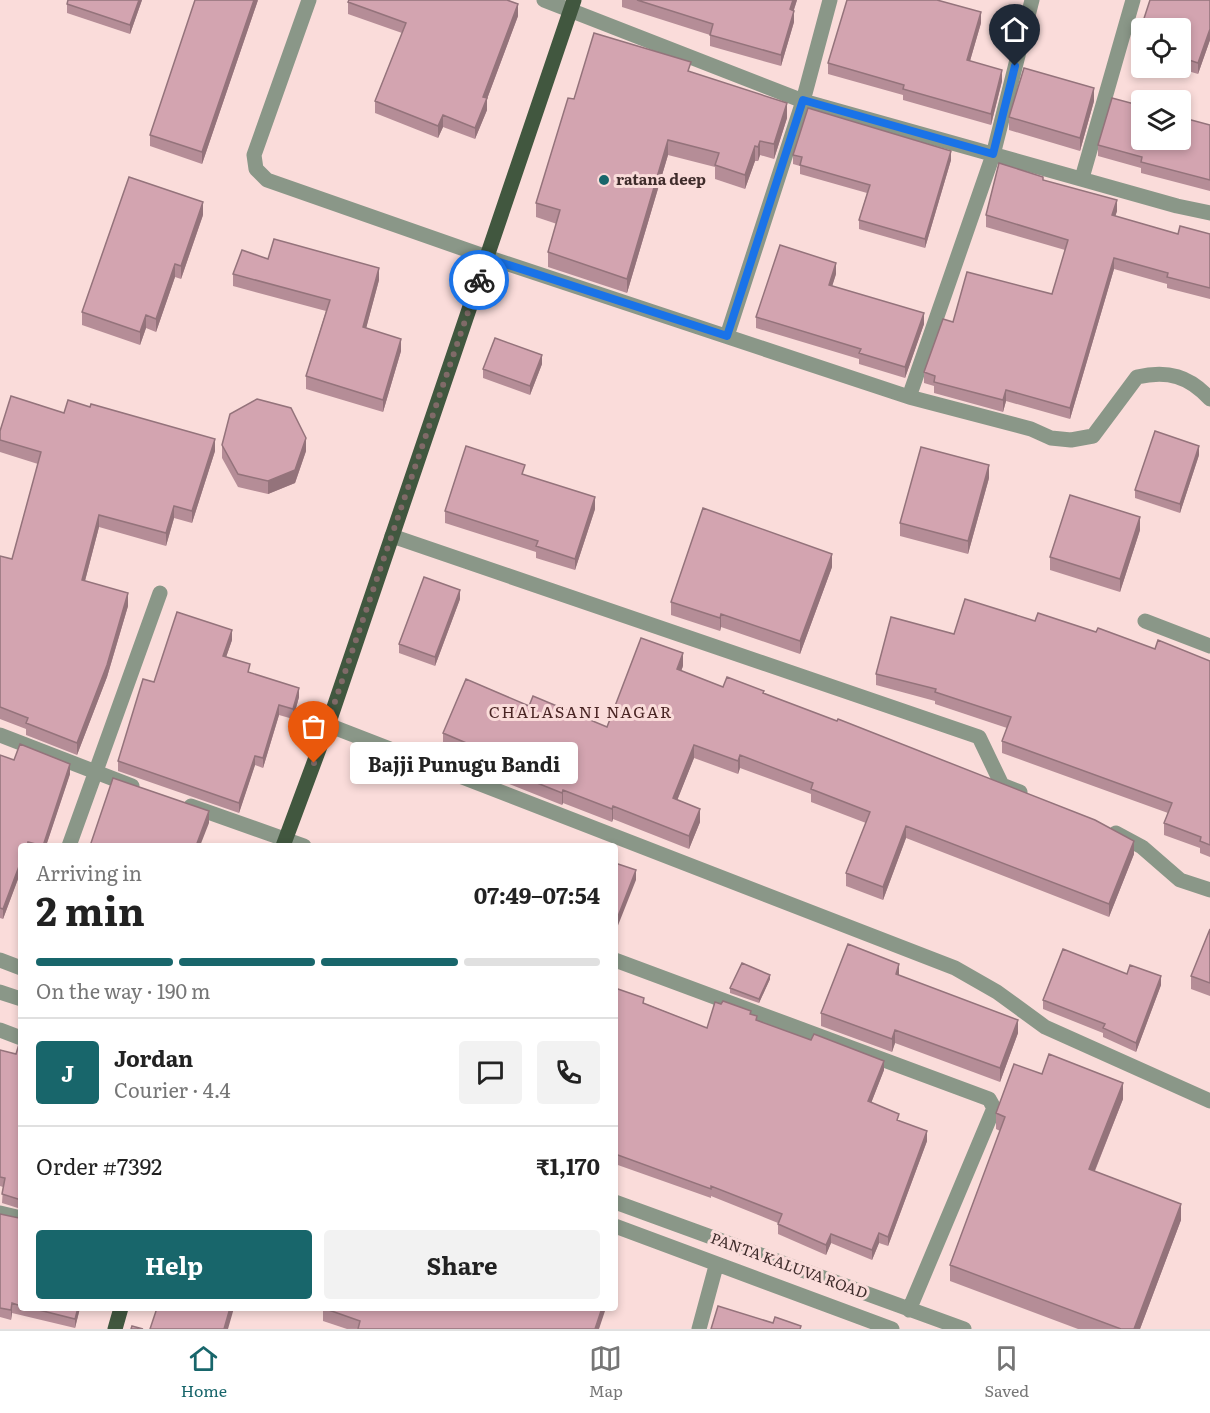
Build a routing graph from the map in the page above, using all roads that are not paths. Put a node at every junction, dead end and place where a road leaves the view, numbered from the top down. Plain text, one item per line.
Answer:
1 (309, 0) edge
2 (544, 0) edge
3 (830, 0) edge
4 (1032, 0) edge
5 (1133, 0) edge
6 (572, 5) edge
7 (803, 100) junction
8 (993, 154) junction
9 (1082, 178) junction
10 (1210, 213) edge
11 (487, 258) junction
12 (727, 336) junction
13 (909, 397) junction
14 (1210, 399) edge
15 (392, 536) junction
16 (160, 593) dead end
17 (1145, 621) dead end
18 (1210, 646) edge
19 (328, 725) junction
20 (0, 735) edge
21 (97, 774) junction
22 (141, 789) edge
23 (1034, 797) edge
24 (175, 801) edge
25 (1105, 827) edge
26 (70, 843) edge
27 (284, 843) edge
28 (1210, 890) edge
29 (0, 960) edge
30 (618, 961) edge
31 (18, 967) edge
32 (0, 992) edge
33 (18, 998) edge
34 (0, 1030) edge
35 (18, 1037) edge
36 (1210, 1101) edge
37 (618, 1203) edge
38 (0, 1213) edge
39 (18, 1217) edge
40 (618, 1227) edge
41 (716, 1266) junction
42 (909, 1310) junction
43 (121, 1311) edge
44 (115, 1329) edge
45 (699, 1329) edge
46 (892, 1329) edge
47 (964, 1329) edge

1 - 11 street
2 - 6 street
3 - 7 street
4 - 8 street
5 - 9 street
6 - 7 street
6 - 11 main road
7 - 8 street
7 - 12 street
8 - 9 street
8 - 13 street
9 - 10 street
11 - 12 street
11 - 15 main road
12 - 13 street
13 - 14 street
15 - 19 main road
15 - 23 street
16 - 21 street
17 - 18 street
19 - 27 main road
19 - 36 street
20 - 21 street
21 - 22 street
21 - 26 street
24 - 27 street
25 - 28 street
29 - 31 street
30 - 42 street
32 - 33 street
34 - 35 street
37 - 42 street, PANTA KALUVA ROAD
38 - 39 street
40 - 41 street, PANTA KALUVA ROAD
41 - 45 street
41 - 46 street, PANTA KALUVA ROAD
42 - 47 street, PANTA KALUVA ROAD
43 - 44 main road

